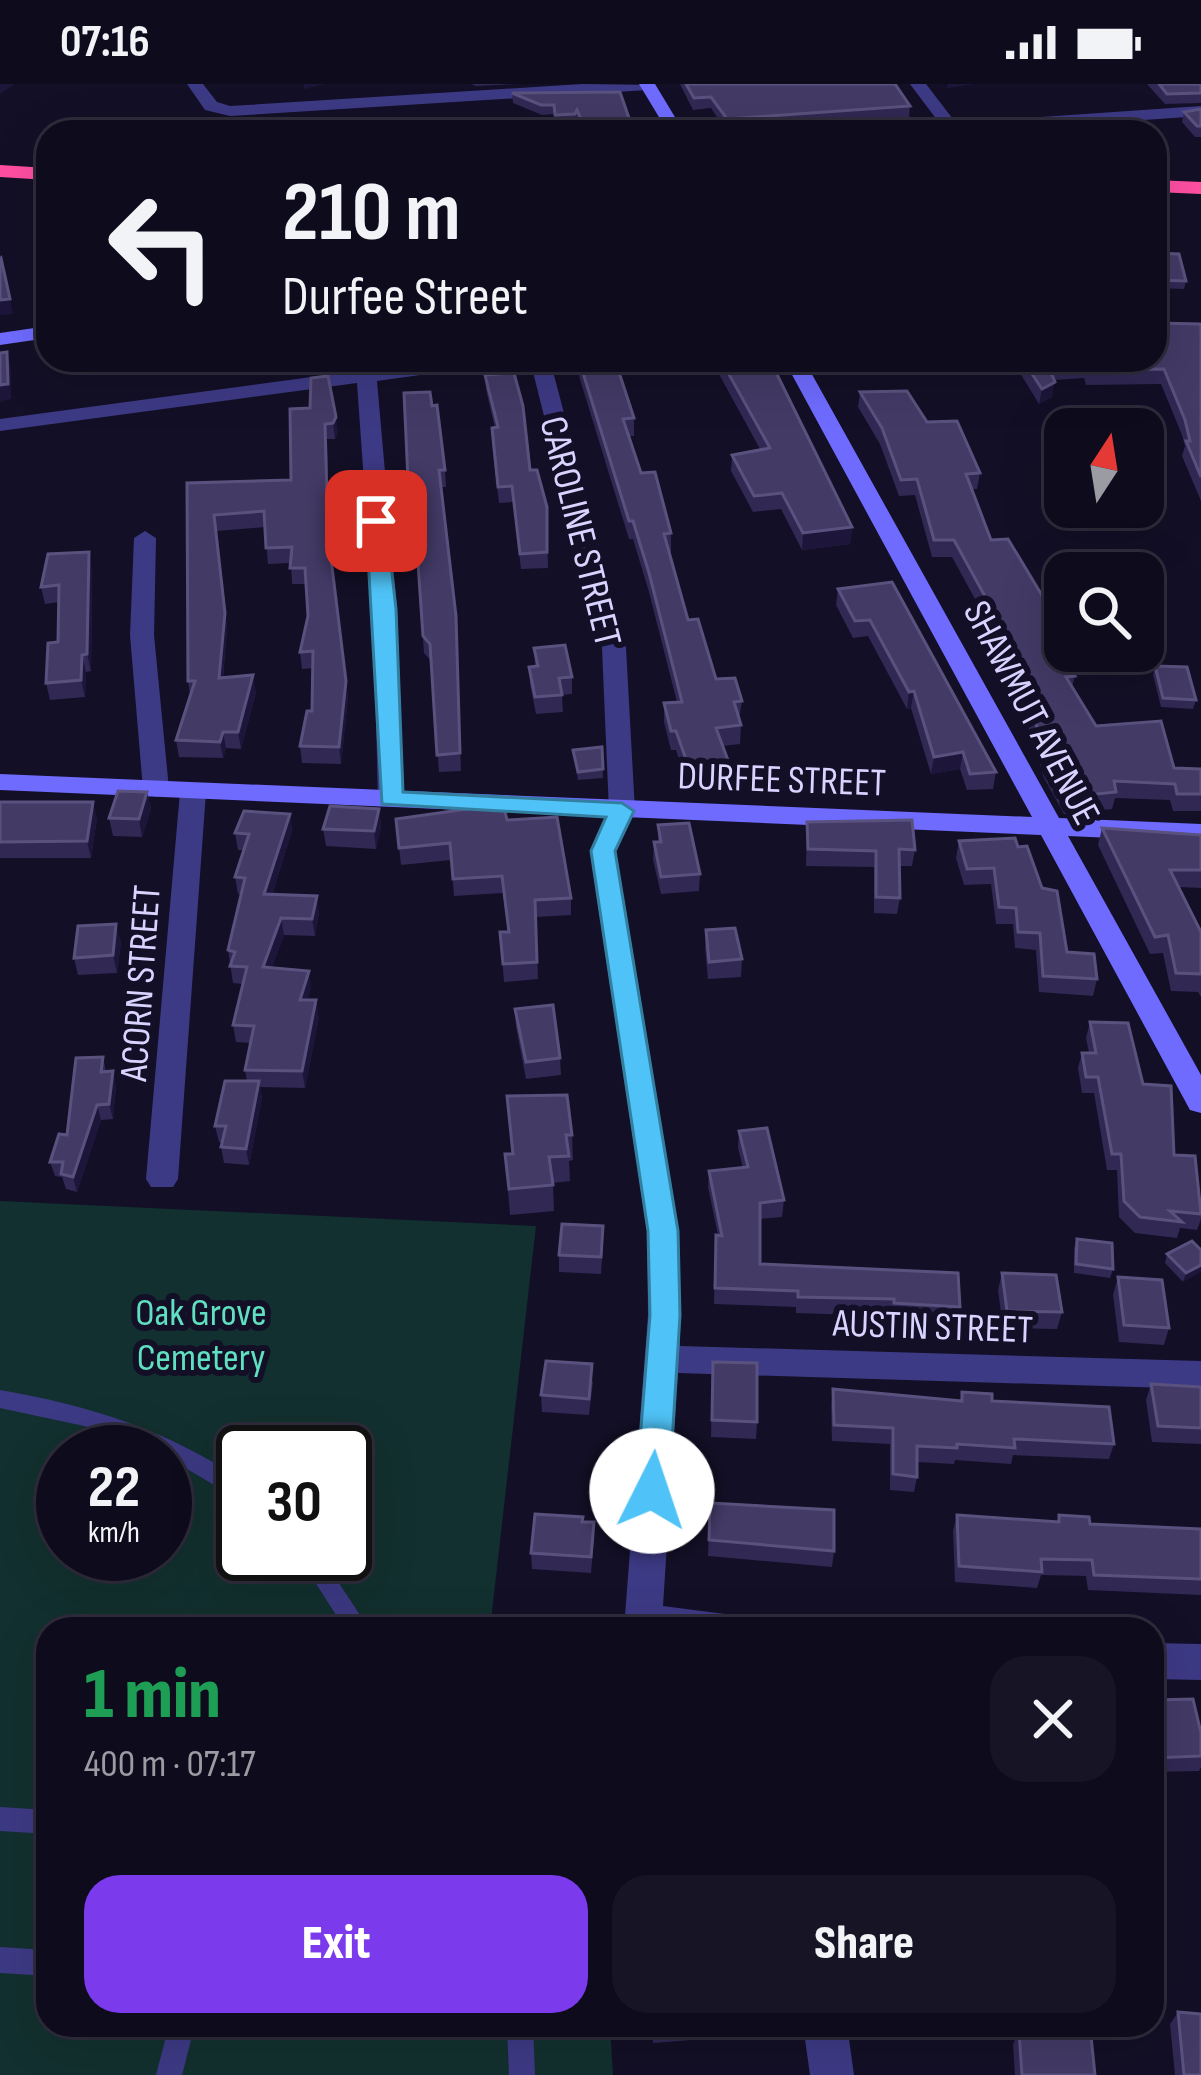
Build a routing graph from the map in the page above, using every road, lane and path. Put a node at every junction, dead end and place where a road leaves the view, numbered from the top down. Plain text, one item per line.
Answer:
1 (195, 84) edge
2 (415, 84) edge
3 (647, 84) edge
4 (665, 84) edge
5 (918, 84) edge
6 (333, 104) junction
7 (1201, 111) edge
8 (669, 120) edge
9 (945, 120) edge
10 (1084, 120) edge
11 (0, 151) edge
12 (36, 152) edge
13 (0, 171) edge
14 (36, 173) edge
15 (1167, 187) edge
16 (1201, 188) edge
17 (1167, 210) edge
18 (1201, 211) edge
19 (36, 334) edge
20 (0, 339) edge
21 (339, 372) edge
22 (365, 372) edge
23 (542, 372) edge
24 (801, 372) edge
25 (0, 425) edge
26 (146, 538) dead end
27 (0, 782) edge
28 (156, 789) junction
29 (193, 792) junction
30 (391, 799) junction
31 (622, 811) junction
32 (1048, 826) junction
33 (1201, 833) edge
34 (1198, 1091) edge
35 (162, 1179) dead end
36 (662, 1359) junction
37 (1201, 1375) edge
38 (0, 1399) edge
39 (216, 1476) edge
40 (326, 1581) edge
41 (350, 1617) edge
42 (644, 1617) edge
43 (1164, 1661) edge
44 (1201, 1662) edge
45 (0, 1820) edge
46 (36, 1822) edge
47 (0, 1960) edge
48 (36, 1962) edge
49 (179, 2037) edge
50 (520, 2037) edge
51 (827, 2037) edge
52 (169, 2075) edge
53 (522, 2075) edge
54 (832, 2075) edge

1 - 6 street
2 - 6 street
3 - 4 main road
3 - 6 street
3 - 8 main road
5 - 9 street
7 - 10 street
11 - 12 highway
13 - 14 highway
15 - 16 highway
17 - 18 highway
19 - 20 main road
21 - 25 street
22 - 30 street
23 - 31 street, CAROLINE STREET
24 - 32 main road, SHAWMUT AVENUE
26 - 28 street
27 - 28 main road, DURFEE STREET
28 - 29 main road, DURFEE STREET
29 - 30 main road, DURFEE STREET
29 - 35 street, ACORN STREET
30 - 31 main road, DURFEE STREET
31 - 32 main road, DURFEE STREET
31 - 36 street, CAROLINE STREET
32 - 33 main road, DURFEE STREET
32 - 34 main road, SHAWMUT AVENUE
36 - 37 street, AUSTIN STREET
36 - 42 street, CAROLINE STREET
38 - 39 lane
40 - 41 lane
43 - 44 street
45 - 46 lane
47 - 48 lane
49 - 52 lane
50 - 53 lane
51 - 54 street

